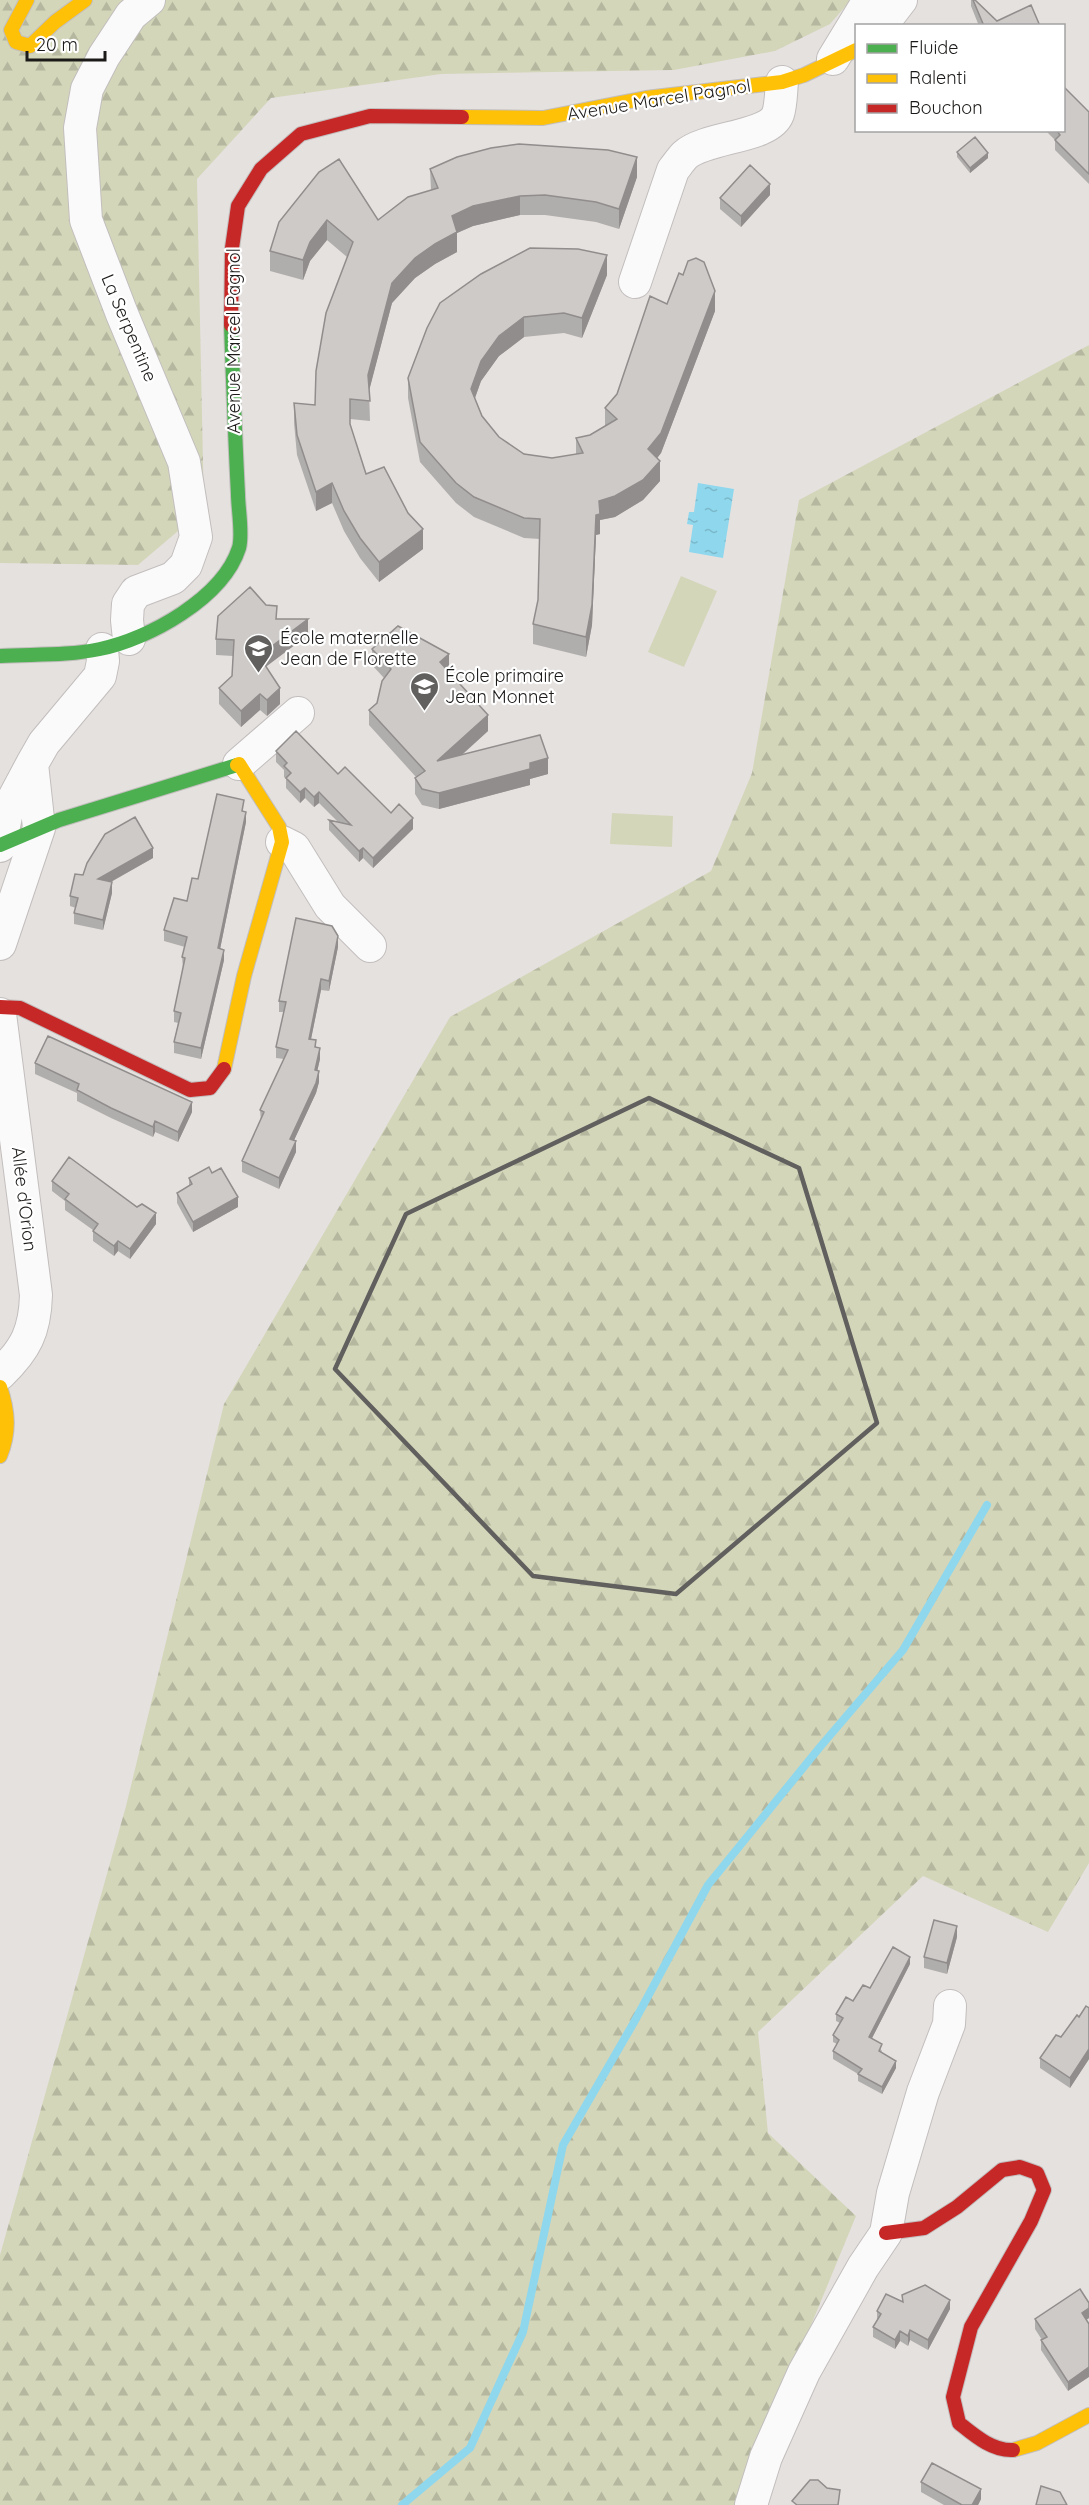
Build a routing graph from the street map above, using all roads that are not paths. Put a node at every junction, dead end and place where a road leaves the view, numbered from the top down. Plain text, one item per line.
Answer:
1 (27, 0) edge
2 (85, 0) edge
3 (149, 0) edge
4 (869, 0) edge
5 (901, 0) edge
6 (858, 24) edge
7 (883, 24) edge
8 (855, 30) edge
9 (844, 54) edge
10 (782, 82) junction
11 (635, 282) dead end
12 (115, 644) junction
13 (0, 656) edge
14 (298, 713) dead end
15 (32, 764) junction
16 (239, 764) junction
17 (39, 828) junction
18 (282, 842) junction
19 (0, 846) edge
20 (0, 944) edge
21 (370, 946) dead end
22 (0, 1007) edge
23 (0, 1014) edge
24 (0, 1374) edge
25 (0, 1387) edge
26 (0, 1456) edge
27 (950, 2006) dead end
28 (886, 2233) junction
29 (1089, 2415) edge
30 (751, 2505) edge

1 - 2 street
3 - 12 street, La Serpentine
4 - 6 street, Avenue Marcel Pagnol
5 - 7 street
8 - 9 street, Avenue Marcel Pagnol
9 - 10 street, Avenue Marcel Pagnol
10 - 11 street
10 - 12 street, Avenue Marcel Pagnol
12 - 13 street, Avenue Marcel Pagnol
12 - 15 street
14 - 16 street
15 - 17 street
15 - 19 street
16 - 17 street
16 - 18 street
17 - 19 street
17 - 20 street
18 - 21 street
18 - 22 street
23 - 24 street, Allée d'Orion
25 - 26 street
27 - 28 street
28 - 29 street
28 - 30 street

